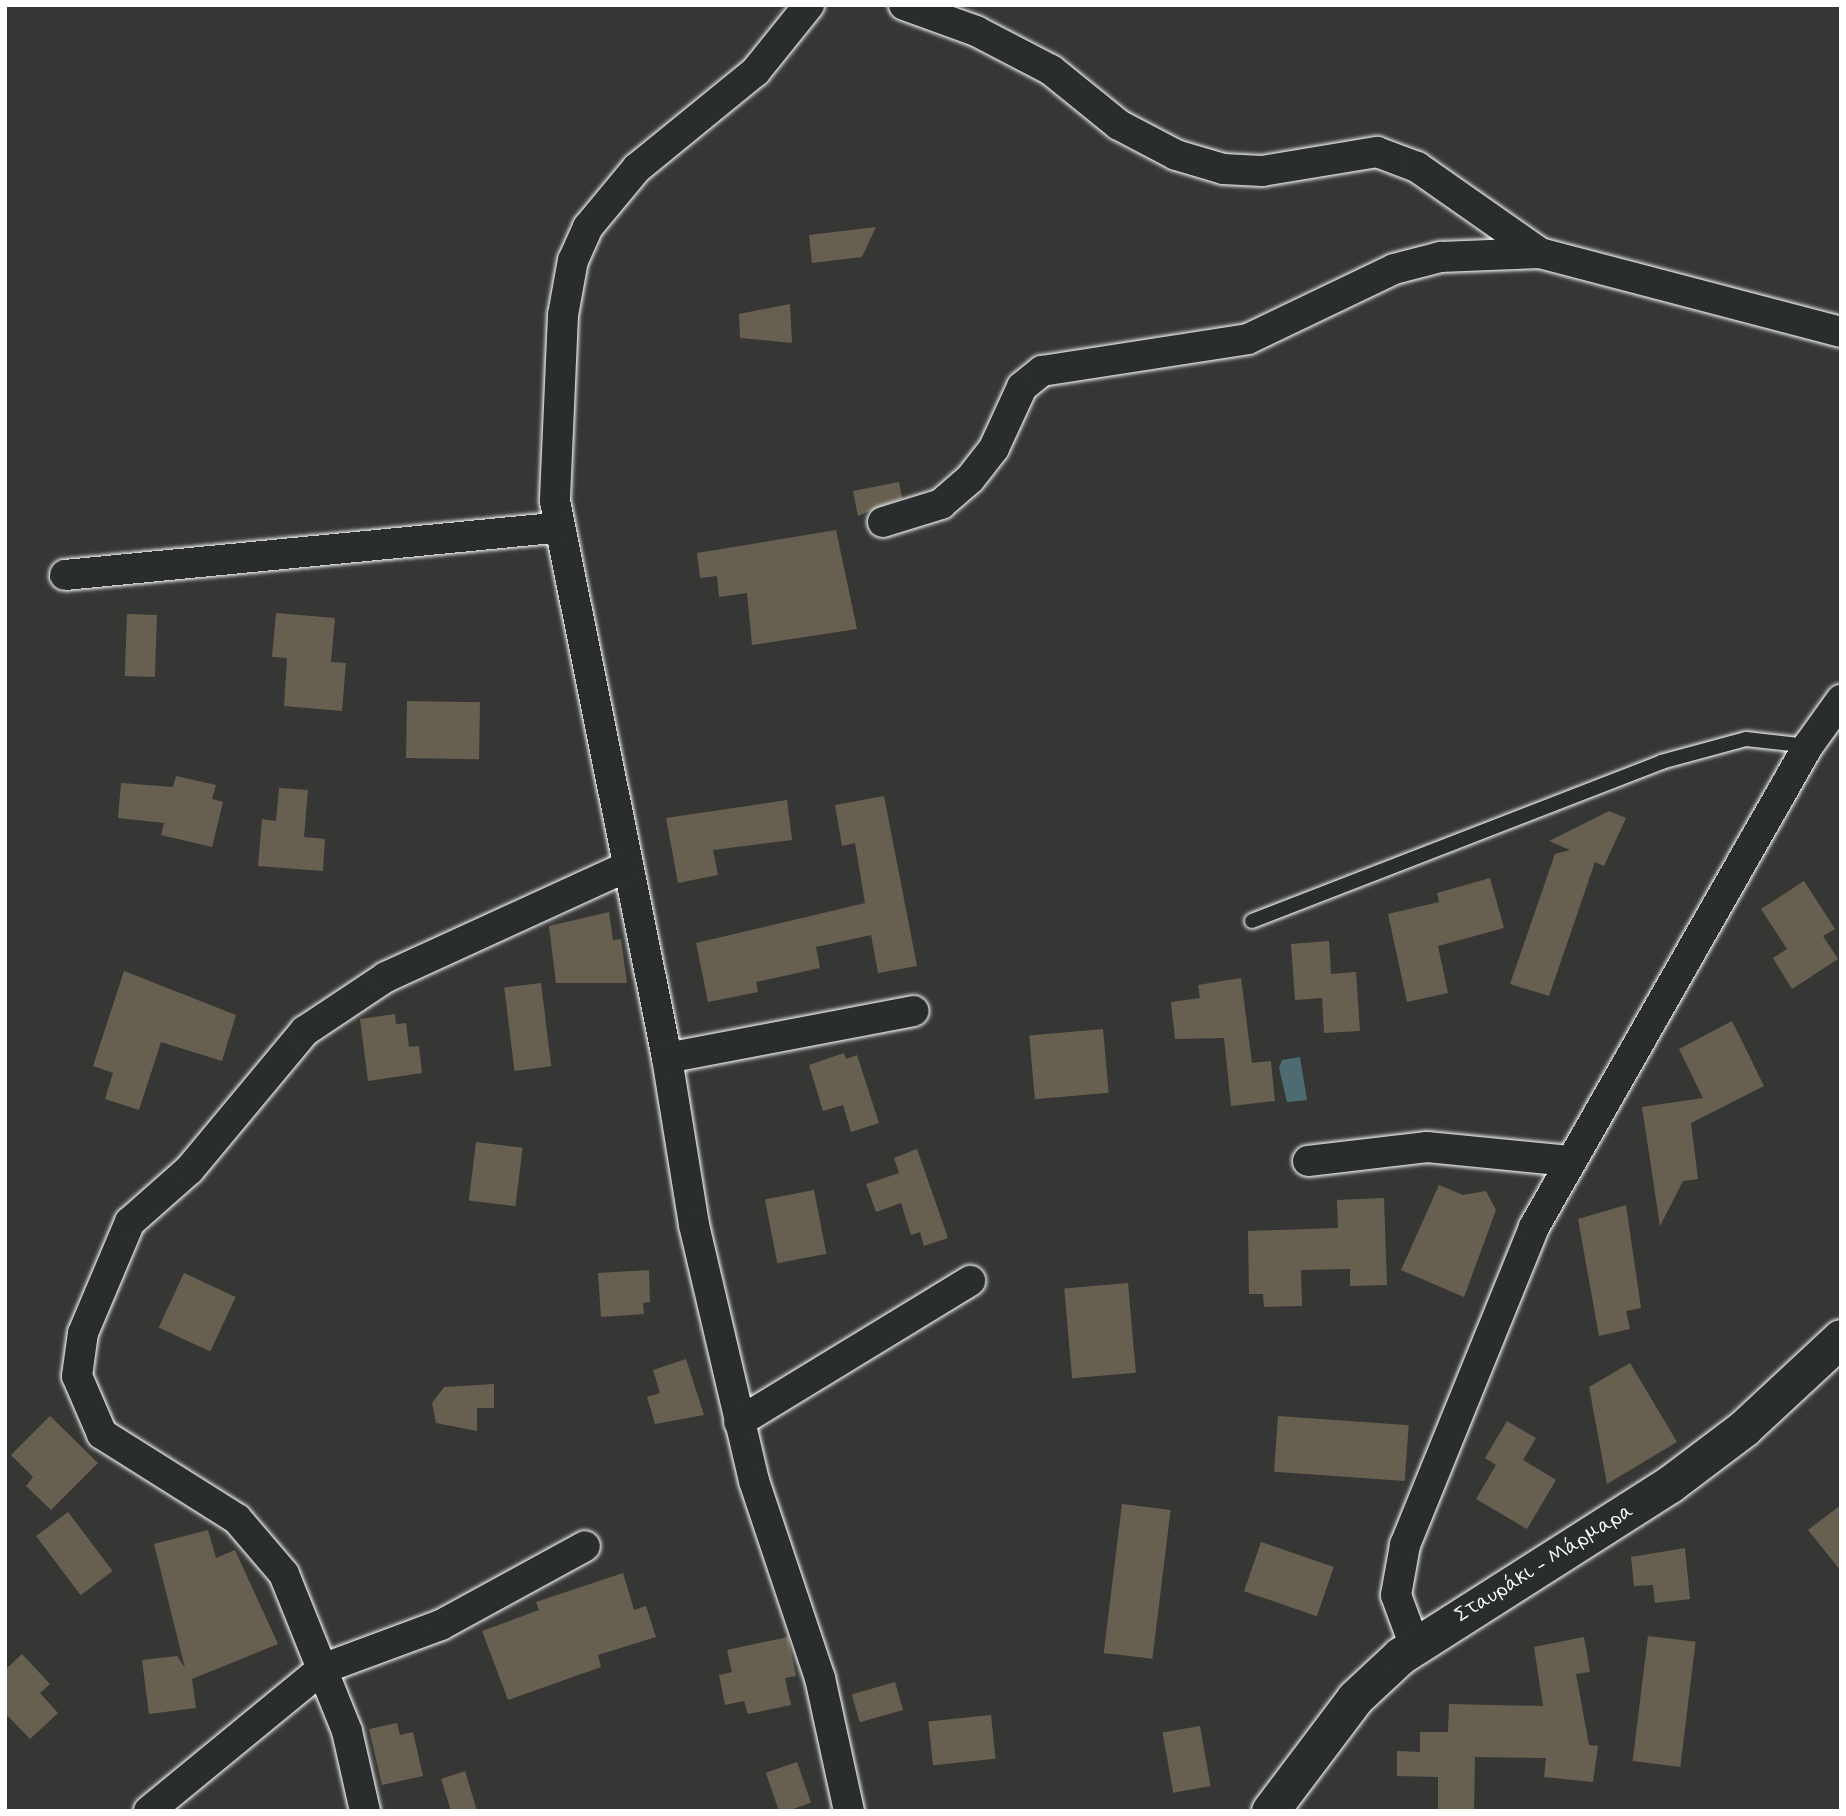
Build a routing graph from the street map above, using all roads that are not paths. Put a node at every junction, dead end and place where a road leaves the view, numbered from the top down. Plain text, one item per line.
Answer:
1 (809, 5) edge
2 (904, 5) edge
3 (1540, 253) junction
4 (1841, 332) edge
5 (883, 522) dead end
6 (557, 528) junction
7 (65, 575) dead end
8 (1841, 700) edge
9 (1808, 747) junction
10 (626, 867) junction
11 (1252, 921) dead end
12 (914, 1010) dead end
13 (667, 1058) junction
14 (1308, 1161) dead end
15 (1569, 1161) junction
16 (970, 1281) dead end
17 (1841, 1338) edge
18 (739, 1423) junction
19 (585, 1546) dead end
20 (1414, 1644) junction
21 (322, 1669) junction
22 (149, 1811) edge
23 (365, 1811) edge
24 (849, 1811) edge
25 (1270, 1811) edge

1 - 6 street
2 - 3 street
3 - 4 street
3 - 5 street
6 - 7 street
6 - 10 street
8 - 9 street
9 - 11 lane
9 - 15 street
10 - 13 street
10 - 21 street
12 - 13 street
13 - 18 street
14 - 15 street
15 - 20 street
16 - 18 street
17 - 20 street, Σταυράκι - Μάρμαρα
18 - 24 street
19 - 21 street
20 - 25 street, Σταυράκι - Μάρμαρα
21 - 22 street
21 - 23 street

